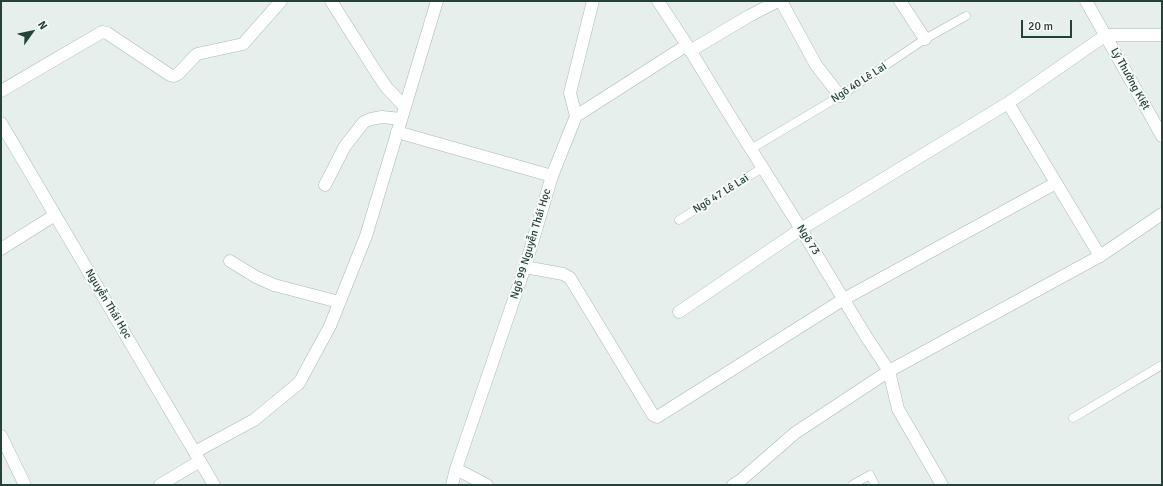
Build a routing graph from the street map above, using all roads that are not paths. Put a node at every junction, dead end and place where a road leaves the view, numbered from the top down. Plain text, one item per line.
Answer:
1 (280, 1) edge
2 (331, 1) edge
3 (437, 1) edge
4 (593, 1) edge
5 (658, 1) edge
6 (778, 1) edge
7 (781, 1) edge
8 (900, 1) edge
9 (1086, 1) edge
10 (966, 16) dead end
11 (1106, 35) junction
12 (1162, 35) edge
13 (925, 39) junction
14 (688, 48) junction
15 (1, 91) edge
16 (840, 96) junction
17 (1008, 103) junction
18 (405, 107) junction
19 (576, 116) junction
20 (401, 119) junction
21 (1, 124) edge
22 (397, 132) junction
23 (1162, 136) edge
24 (751, 149) junction
25 (762, 168) junction
26 (552, 176) junction
27 (1056, 183) junction
28 (325, 185) dead end
29 (55, 214) junction
30 (1162, 214) edge
31 (679, 220) dead end
32 (801, 229) junction
33 (1, 249) edge
34 (1100, 256) junction
35 (230, 261) dead end
36 (525, 267) junction
37 (844, 299) junction
38 (339, 302) junction
39 (679, 312) dead end
40 (1162, 365) edge
41 (889, 371) junction
42 (1073, 418) dead end
43 (1, 436) edge
44 (198, 457) junction
45 (456, 469) junction
46 (25, 485) edge
47 (160, 485) edge
48 (214, 485) edge
49 (452, 485) edge
50 (487, 485) edge
51 (733, 485) edge
52 (852, 485) edge
53 (876, 485) edge
54 (942, 485) edge

1 - 15 street
2 - 18 street
3 - 18 street
4 - 19 street
5 - 14 street, Ngõ 73
6 - 14 street
7 - 16 street
8 - 13 street
9 - 11 street, Lý Thường Kiệt
10 - 13 lane, Ngõ 40 Lê Lai
11 - 12 street
11 - 17 street
11 - 23 street, Lý Thường Kiệt
13 - 16 lane, Ngõ 40 Lê Lai
14 - 19 street
14 - 24 street, Ngõ 73
16 - 24 lane, Ngõ 40 Lê Lai
17 - 27 street
17 - 32 street
18 - 20 street
19 - 26 street, Ngõ 99 Nguyễn Thái Học
20 - 22 street
20 - 28 street
21 - 29 street, Nguyễn Thái Học
22 - 26 street
22 - 38 street
24 - 25 street, Ngõ 73
25 - 31 lane, Ngõ 47 Lê Lai
25 - 32 street, Ngõ 73
26 - 36 street, Ngõ 99 Nguyễn Thái Học
27 - 34 street
27 - 37 street
29 - 33 street
29 - 44 street, Nguyễn Thái Học
30 - 34 street
32 - 37 street, Ngõ 73
32 - 39 street
34 - 41 street
35 - 38 street
36 - 37 street
36 - 45 street, Ngõ 99 Nguyễn Thái Học
37 - 41 street, Ngõ 73
38 - 44 street
40 - 42 lane
41 - 51 street
41 - 54 street, Ngõ 73
43 - 46 street
44 - 47 street
44 - 48 street, Nguyễn Thái Học
45 - 49 street, Ngõ 99 Nguyễn Thái Học
45 - 50 street
52 - 53 lane

